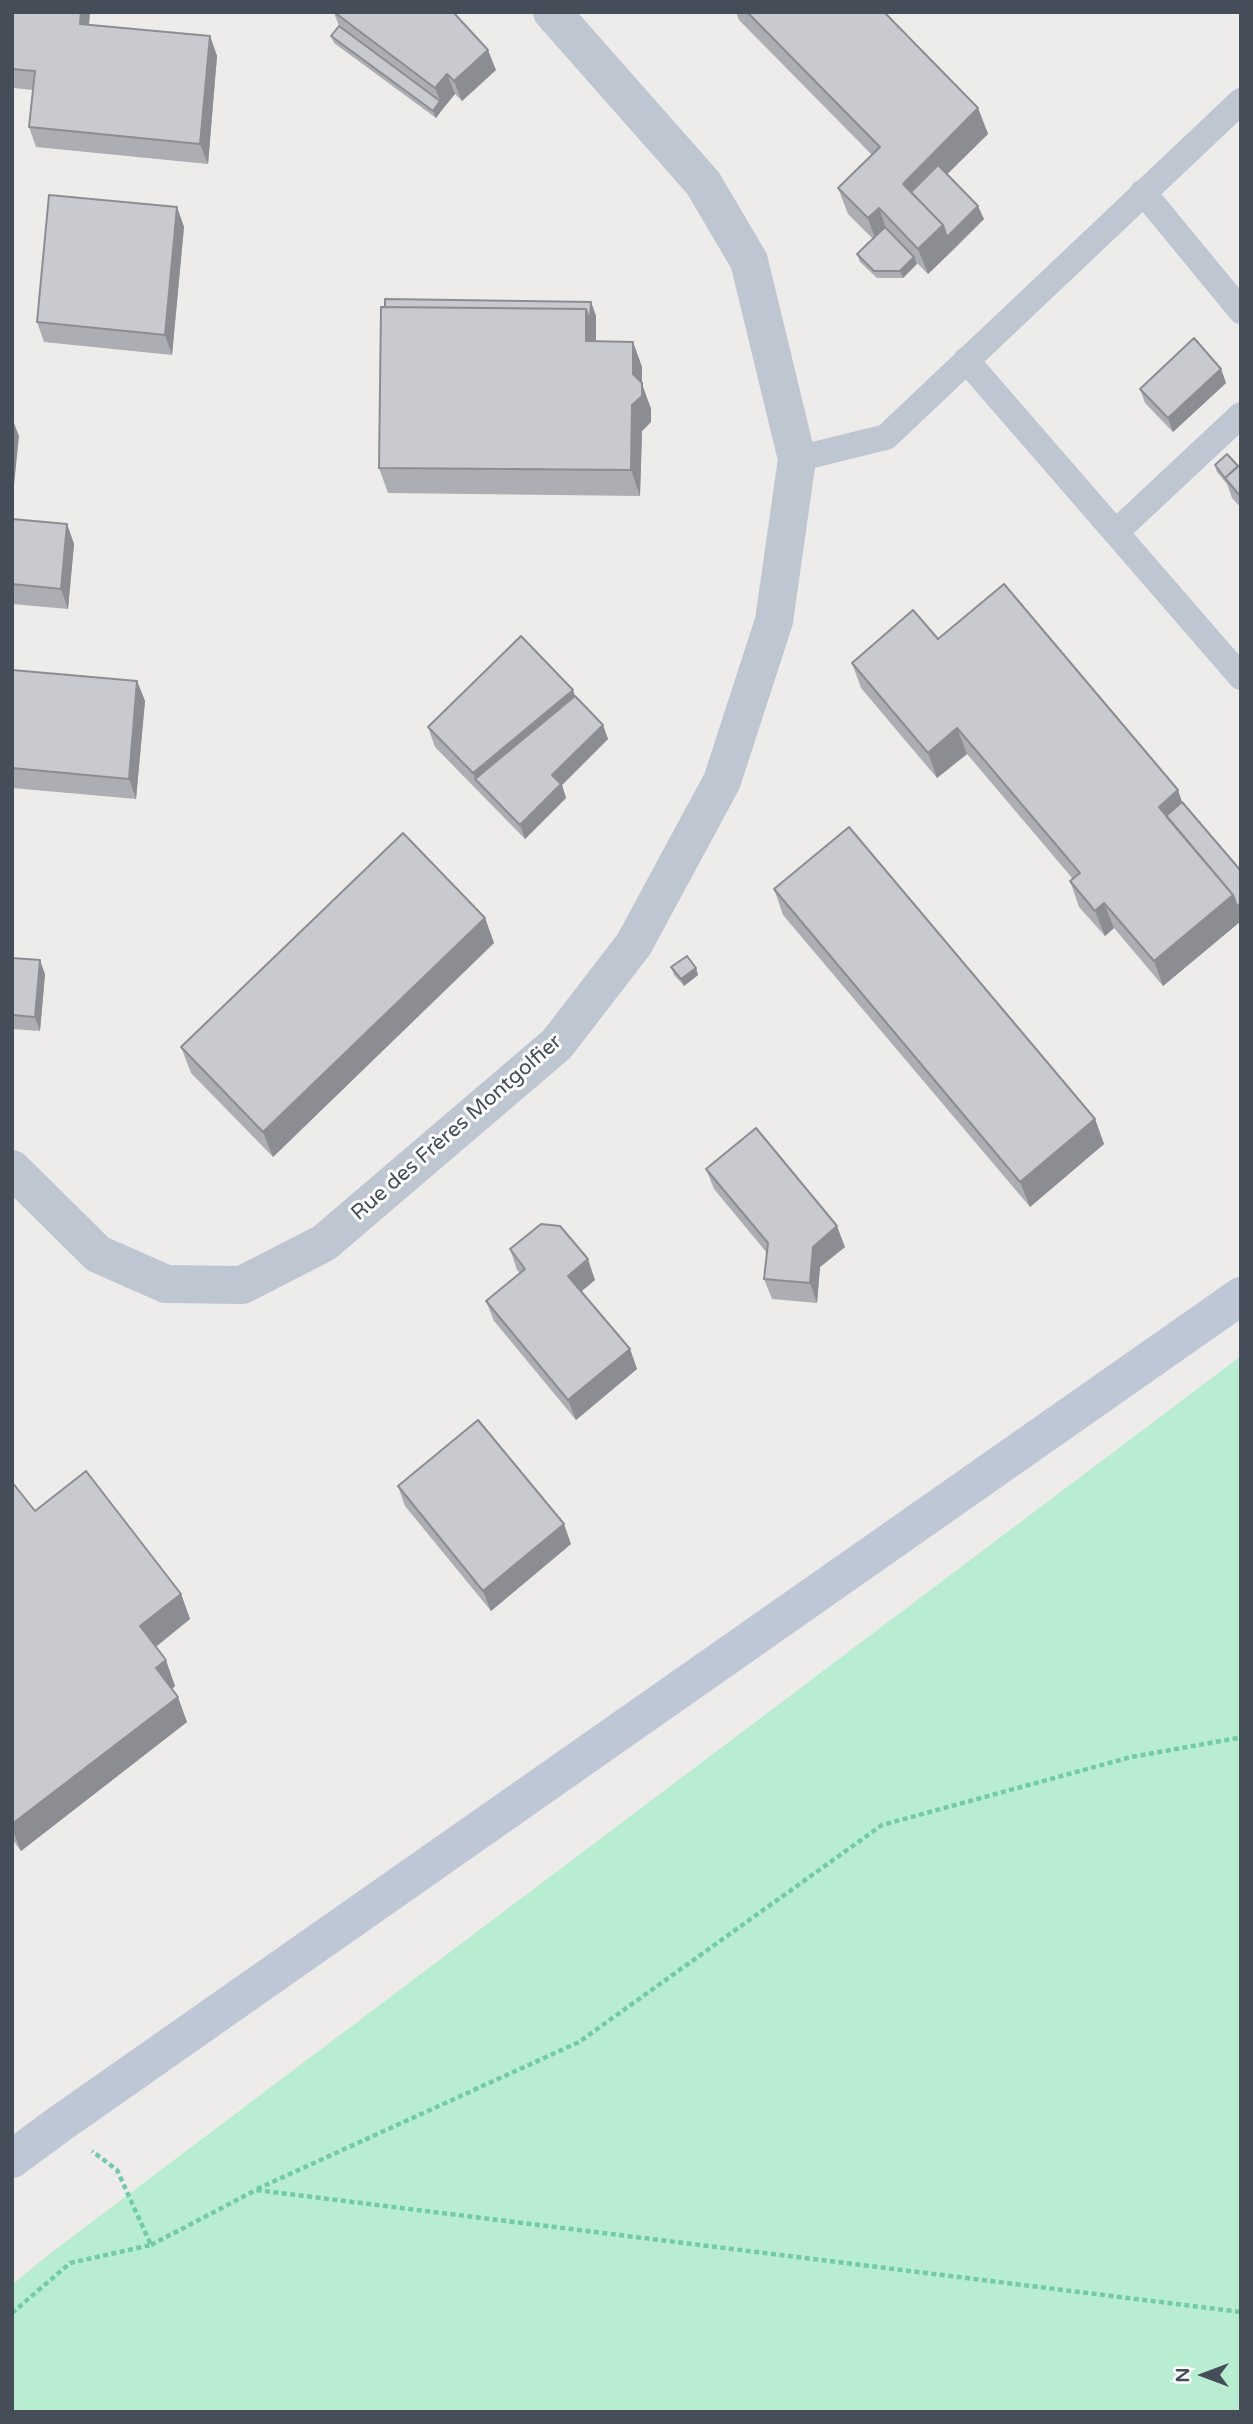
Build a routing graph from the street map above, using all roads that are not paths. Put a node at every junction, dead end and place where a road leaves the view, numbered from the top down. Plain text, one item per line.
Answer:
1 (552, 12) edge
2 (1241, 101) edge
3 (1143, 192) junction
4 (1241, 311) edge
5 (967, 360) junction
6 (1241, 415) edge
7 (797, 459) junction
8 (1116, 532) junction
9 (1241, 677) edge
10 (12, 1169) edge
11 (1241, 1296) edge
12 (12, 2160) edge

1 - 7 street, Rue des Frères Montgolfier
2 - 3 lane
3 - 4 lane
3 - 5 lane
5 - 7 lane
5 - 8 lane
6 - 8 lane
7 - 10 street, Rue des Frères Montgolfier
8 - 9 lane
11 - 12 main road

